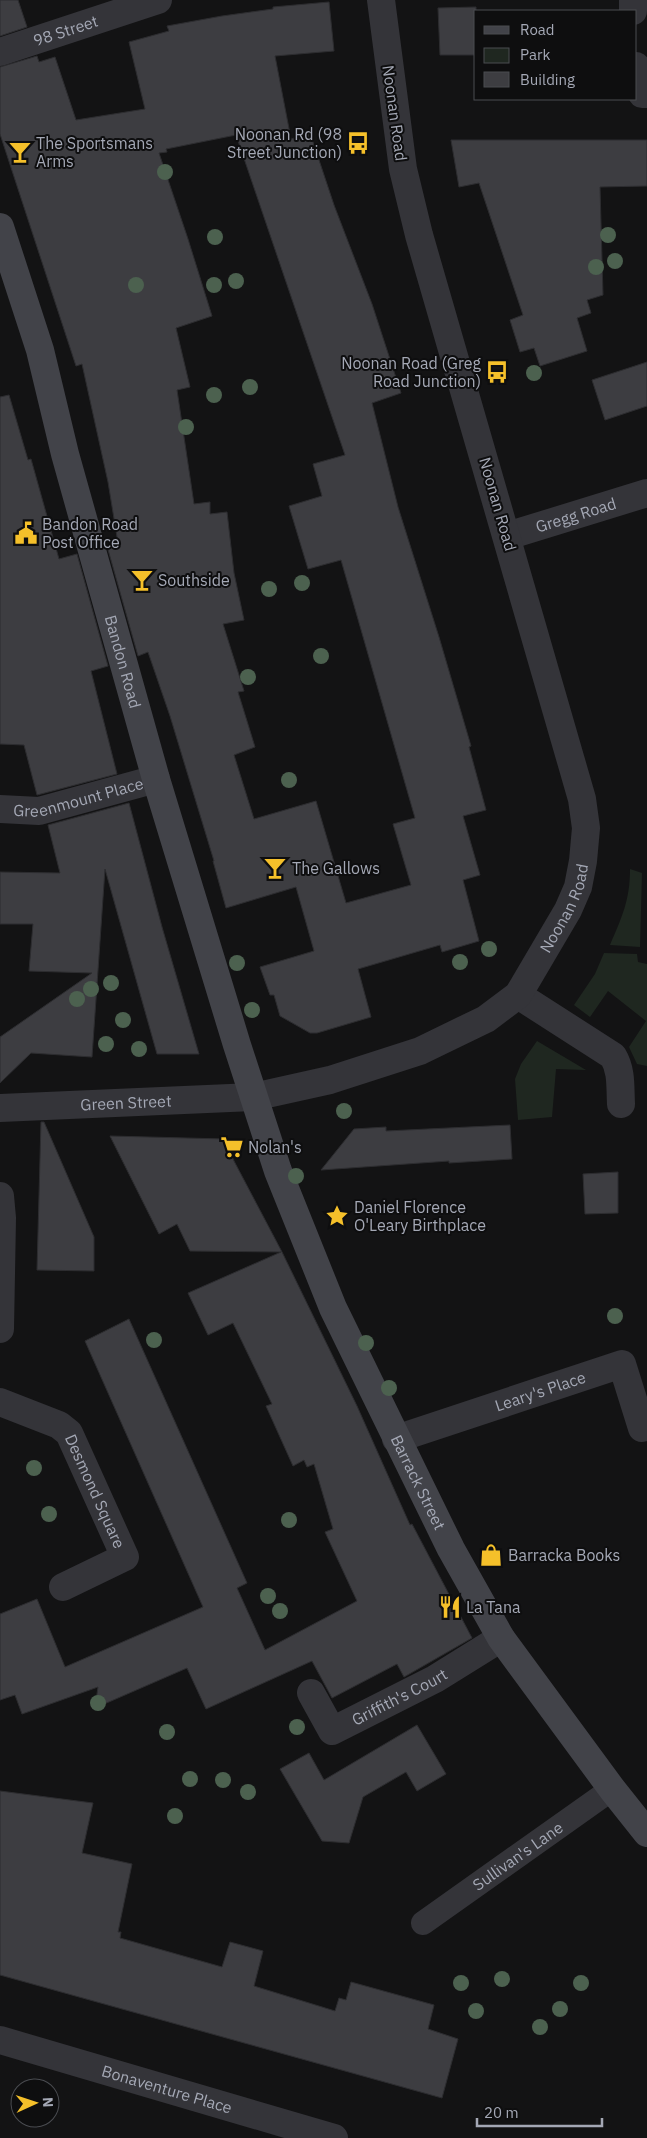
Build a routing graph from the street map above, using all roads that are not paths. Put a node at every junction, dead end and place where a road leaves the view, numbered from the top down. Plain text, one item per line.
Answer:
1 (158, 0) edge
2 (381, 0) edge
3 (0, 52) edge
4 (637, 71) edge
5 (647, 94) edge
6 (0, 227) edge
7 (647, 493) edge
8 (507, 536) junction
9 (156, 779) junction
10 (0, 809) edge
11 (518, 995) junction
12 (253, 1097) junction
13 (621, 1104) dead end
14 (0, 1108) edge
15 (0, 1196) edge
16 (0, 1329) edge
17 (0, 1402) edge
18 (642, 1428) dead end
19 (396, 1439) junction
20 (63, 1587) dead end
21 (501, 1638) junction
22 (311, 1693) dead end
23 (612, 1789) junction
24 (647, 1833) edge
25 (423, 1923) dead end
26 (0, 2040) edge
27 (334, 2138) edge

1 - 3 street, 98 Street
2 - 8 street, Noonan Road
4 - 5 street
6 - 9 main road, Bandon Road
7 - 8 street, Gregg Road
8 - 11 street, Noonan Road
9 - 10 street, Greenmount Place
9 - 12 main road, Bandon Road
11 - 12 street, Noonan Road
11 - 13 street
12 - 14 street, Green Street
12 - 19 main road, Barrack Street
15 - 16 street
17 - 20 street, Desmond Square
18 - 19 street, Leary's Place
19 - 21 main road, Barrack Street
21 - 22 street, Griffith's Court
21 - 23 main road, Barrack Street
23 - 24 main road, Barrack Street
23 - 25 street, Sullivan's Lane
26 - 27 street, Bonaventure Place

